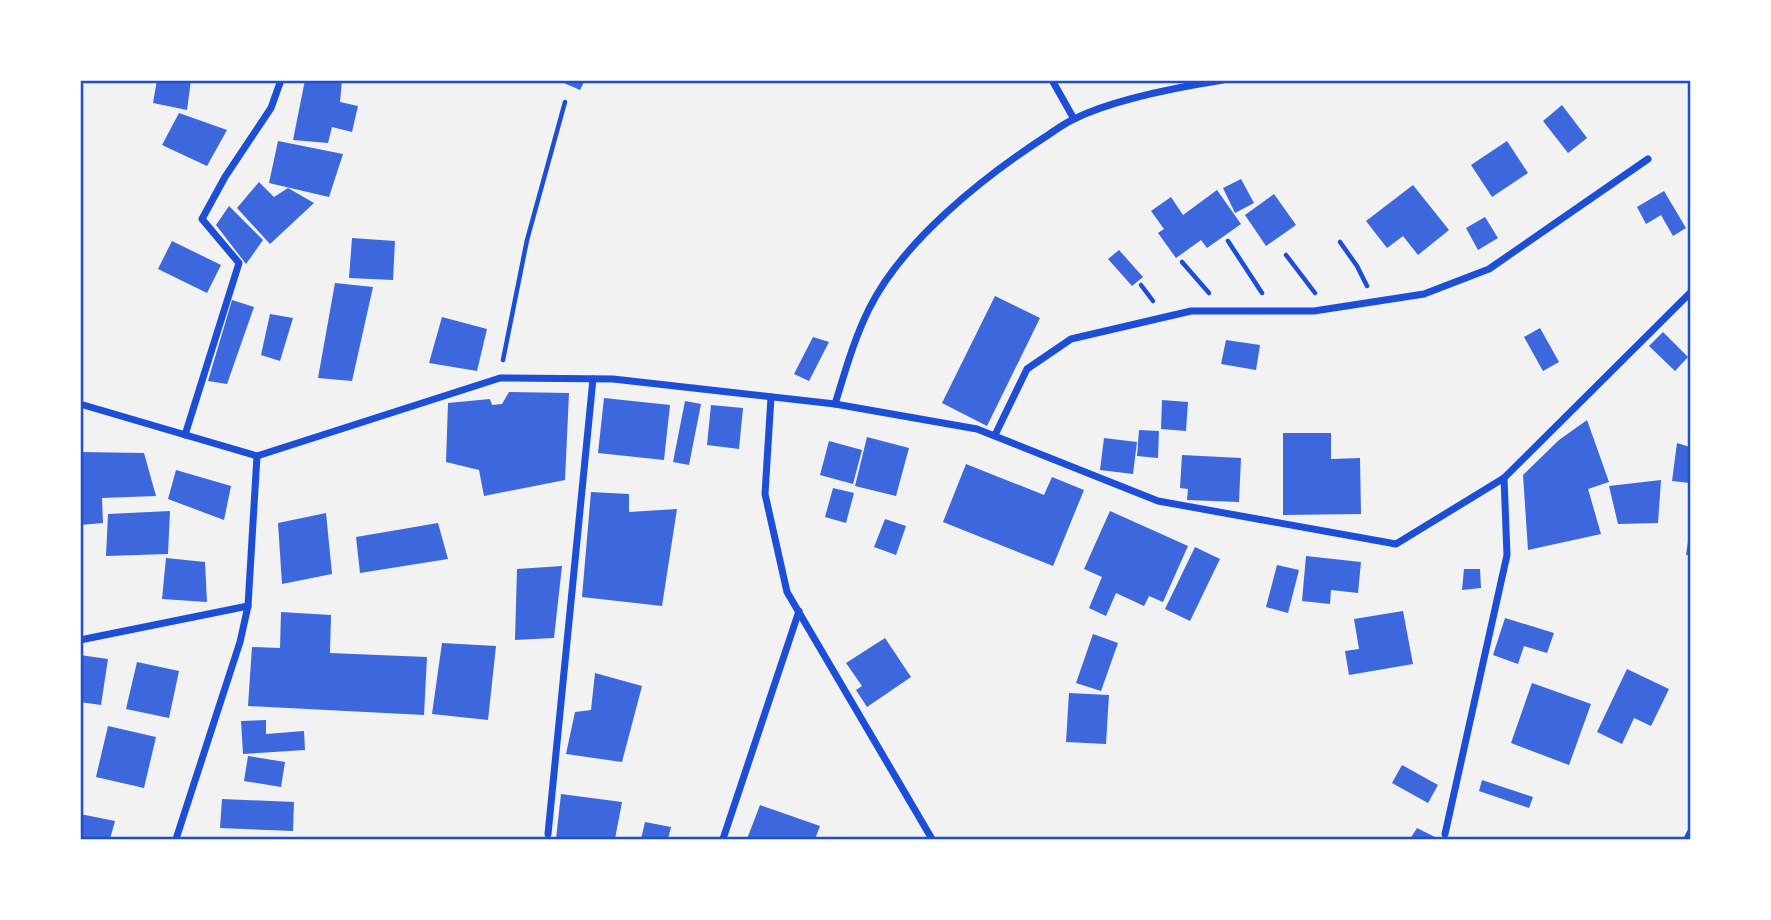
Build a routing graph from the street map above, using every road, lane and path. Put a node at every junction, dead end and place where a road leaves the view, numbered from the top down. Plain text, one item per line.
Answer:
1 (281, 80) edge
2 (1052, 80) edge
3 (1223, 80) edge
4 (565, 102) dead end
5 (1074, 119) junction
6 (1648, 159) dead end
7 (1228, 241) dead end
8 (1340, 242) dead end
9 (1286, 255) dead end
10 (1182, 262) dead end
11 (1690, 293) edge
12 (1376, 303) junction
13 (1328, 309) junction
14 (1224, 310) junction
15 (1273, 310) junction
16 (500, 378) junction
17 (593, 379) junction
18 (771, 397) junction
19 (80, 404) edge
20 (835, 404) junction
21 (185, 435) junction
22 (995, 435) junction
23 (257, 456) junction
24 (1503, 478) junction
25 (248, 606) junction
26 (799, 611) junction
27 (80, 640) edge
28 (1690, 833) edge
29 (548, 834) dead end
30 (1445, 834) dead end
31 (176, 839) edge
32 (723, 839) edge
33 (932, 839) edge
34 (1687, 839) edge

1 - 21 street
2 - 5 street
3 - 5 street
4 - 16 path
5 - 20 street
6 - 12 street
7 - 15 path
8 - 12 path
9 - 13 path
10 - 14 path
11 - 24 street
12 - 13 street
13 - 15 street
14 - 15 street
14 - 22 street
16 - 17 street
16 - 23 street
17 - 18 street
17 - 29 street
18 - 20 street
18 - 26 street
19 - 21 street
20 - 22 street
21 - 23 street
22 - 24 street
23 - 25 street
24 - 30 street
25 - 27 street
25 - 31 street
26 - 32 street
26 - 33 street
28 - 34 street

